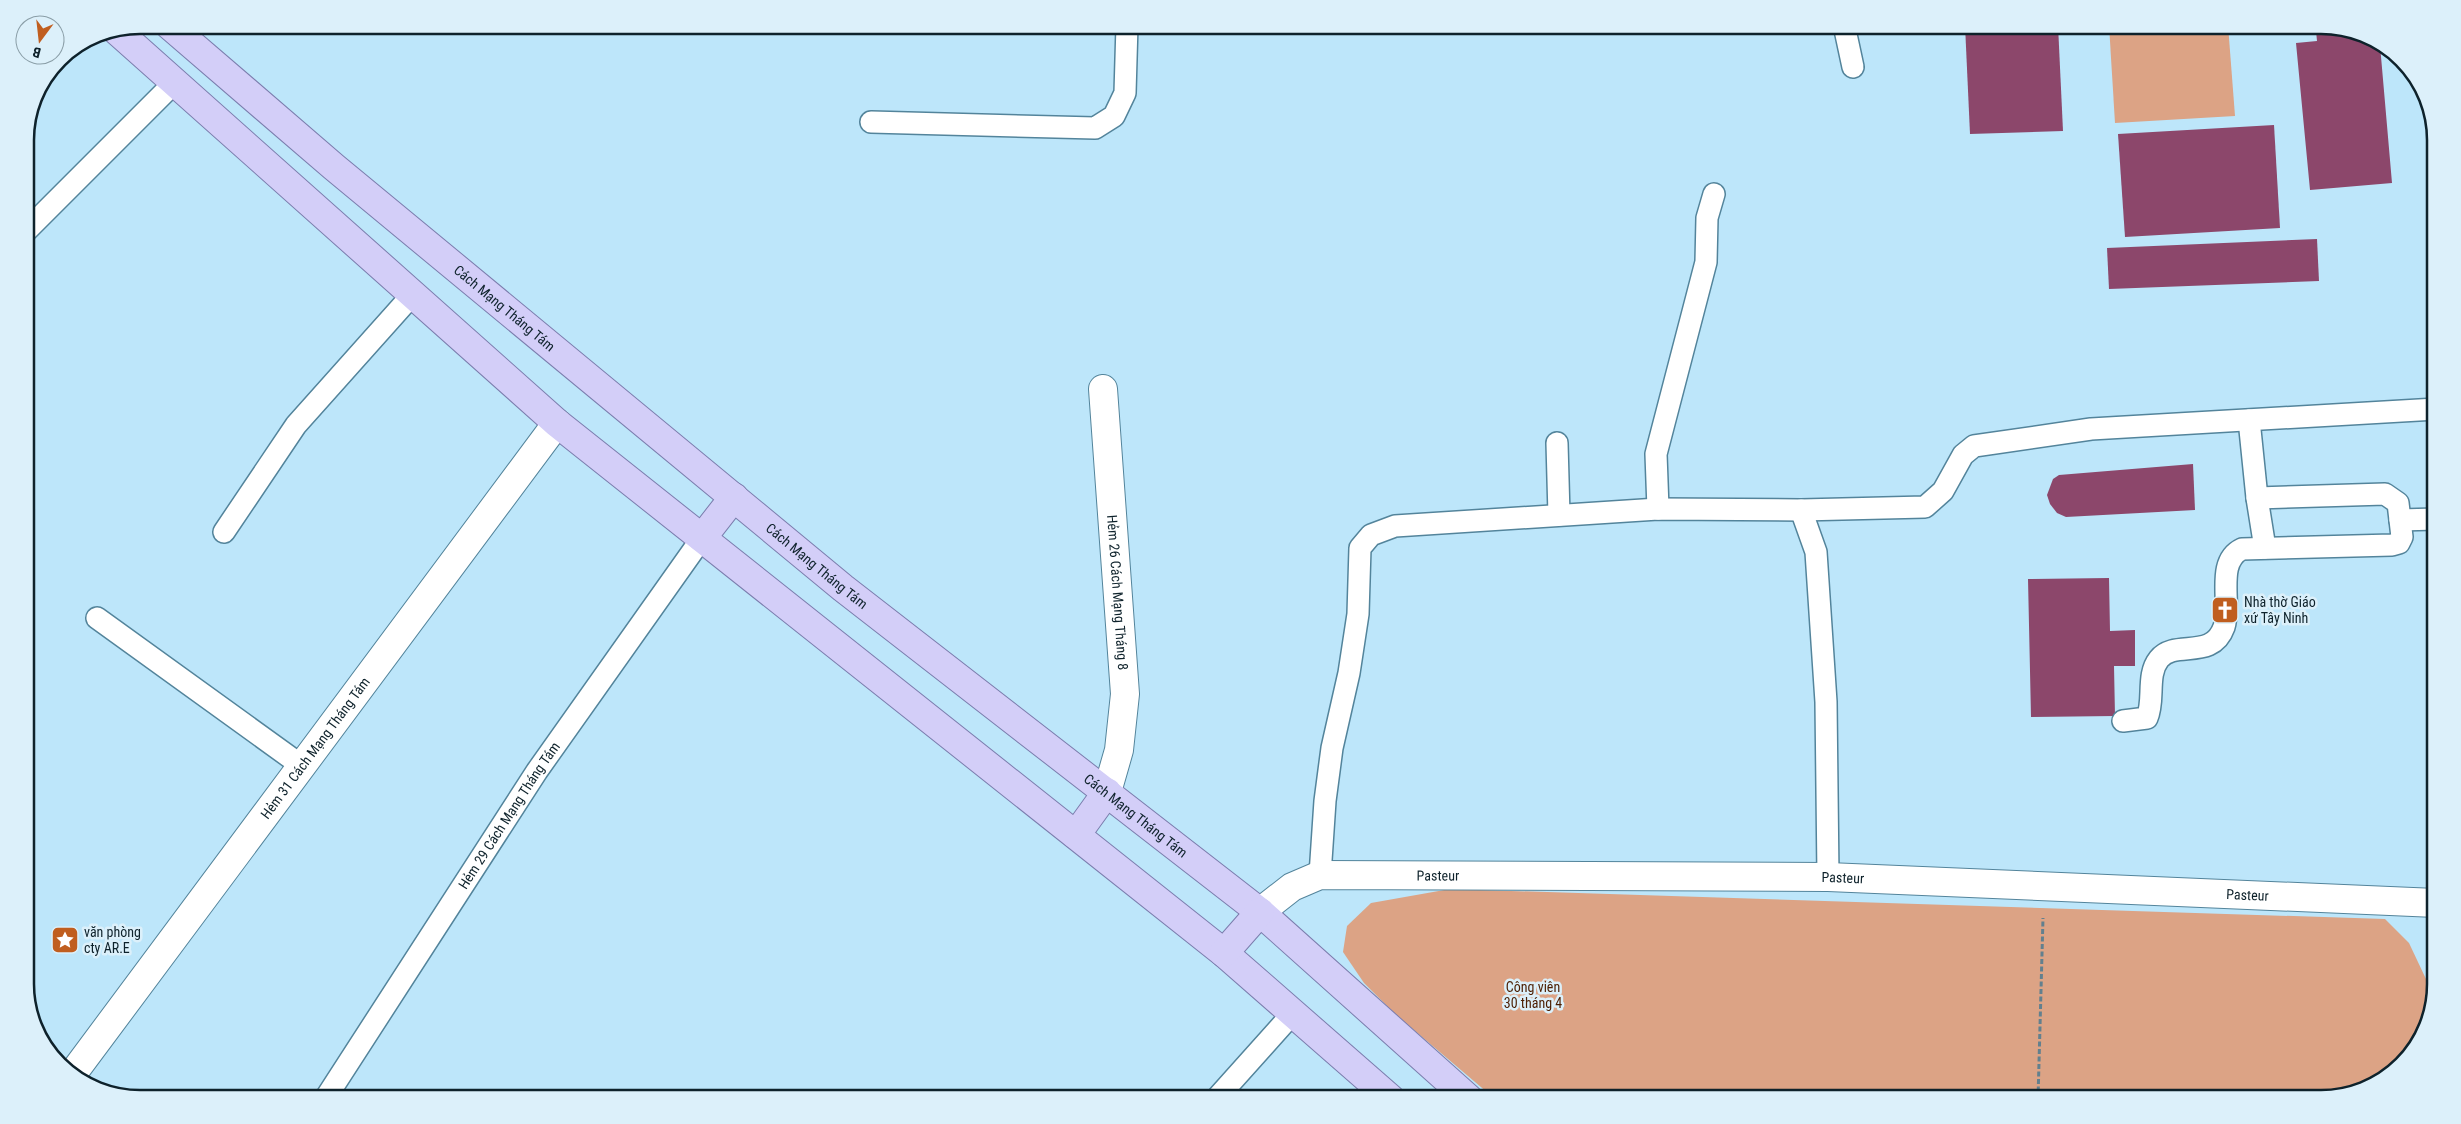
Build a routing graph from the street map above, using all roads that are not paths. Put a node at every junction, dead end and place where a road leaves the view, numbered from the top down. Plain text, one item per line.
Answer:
1 (155, 34) edge
2 (179, 34) edge
3 (1127, 34) edge
4 (1846, 34) edge
5 (123, 35) edge
6 (141, 50) junction
7 (1853, 67) dead end
8 (176, 82) junction
9 (871, 122) dead end
10 (1714, 194) dead end
11 (34, 223) edge
12 (413, 294) junction
13 (1103, 389) dead end
14 (2427, 410) edge
15 (2249, 420) junction
16 (557, 423) junction
17 (1557, 443) dead end
18 (734, 498) junction
19 (2257, 498) junction
20 (1658, 509) junction
21 (1801, 510) junction
22 (1559, 515) junction
23 (2427, 519) edge
24 (2400, 520) junction
25 (224, 532) dead end
26 (702, 538) junction
27 (2265, 548) junction
28 (97, 618) dead end
29 (2123, 721) dead end
30 (302, 766) junction
31 (1107, 792) junction
32 (1076, 835) junction
33 (1320, 875) junction
34 (1828, 877) junction
35 (2427, 904) edge
36 (1260, 912) junction
37 (1224, 953) junction
38 (1293, 1013) junction
39 (76, 1069) edge
40 (330, 1090) edge
41 (1224, 1090) edge
42 (1381, 1090) edge
43 (1459, 1090) edge

1 - 6 main road
2 - 18 main road, Cách Mạng Tháng Tám
3 - 9 lane
4 - 7 lane
5 - 6 main road
6 - 8 main road
8 - 11 lane
8 - 12 main road
10 - 20 lane
12 - 16 main road
12 - 25 lane
13 - 31 street, Hẻm 26 Cách Mạng Tháng 8
14 - 15 lane
15 - 19 lane
15 - 21 lane
16 - 26 main road
16 - 30 street, Hẻm 31 Cách Mạng Tháng Tám
17 - 22 lane
18 - 26 main road
18 - 31 main road, Cách Mạng Tháng Tám
19 - 24 lane
19 - 27 lane
20 - 21 lane
20 - 22 lane
21 - 34 lane
22 - 33 lane
23 - 24 lane
24 - 27 lane
26 - 32 main road
26 - 40 lane, Hẻm 29 Cách Mạng Tháng Tám
27 - 29 lane
28 - 30 lane
30 - 39 street, Hẻm 31 Cách Mạng Tháng Tám
31 - 32 main road
31 - 36 main road, Cách Mạng Tháng Tám
32 - 37 main road
33 - 34 street, Pasteur
33 - 36 street, Pasteur
34 - 35 street, Pasteur
36 - 37 main road
36 - 43 main road, Cách Mạng Tháng Tám
37 - 38 main road
38 - 41 lane
38 - 42 main road

